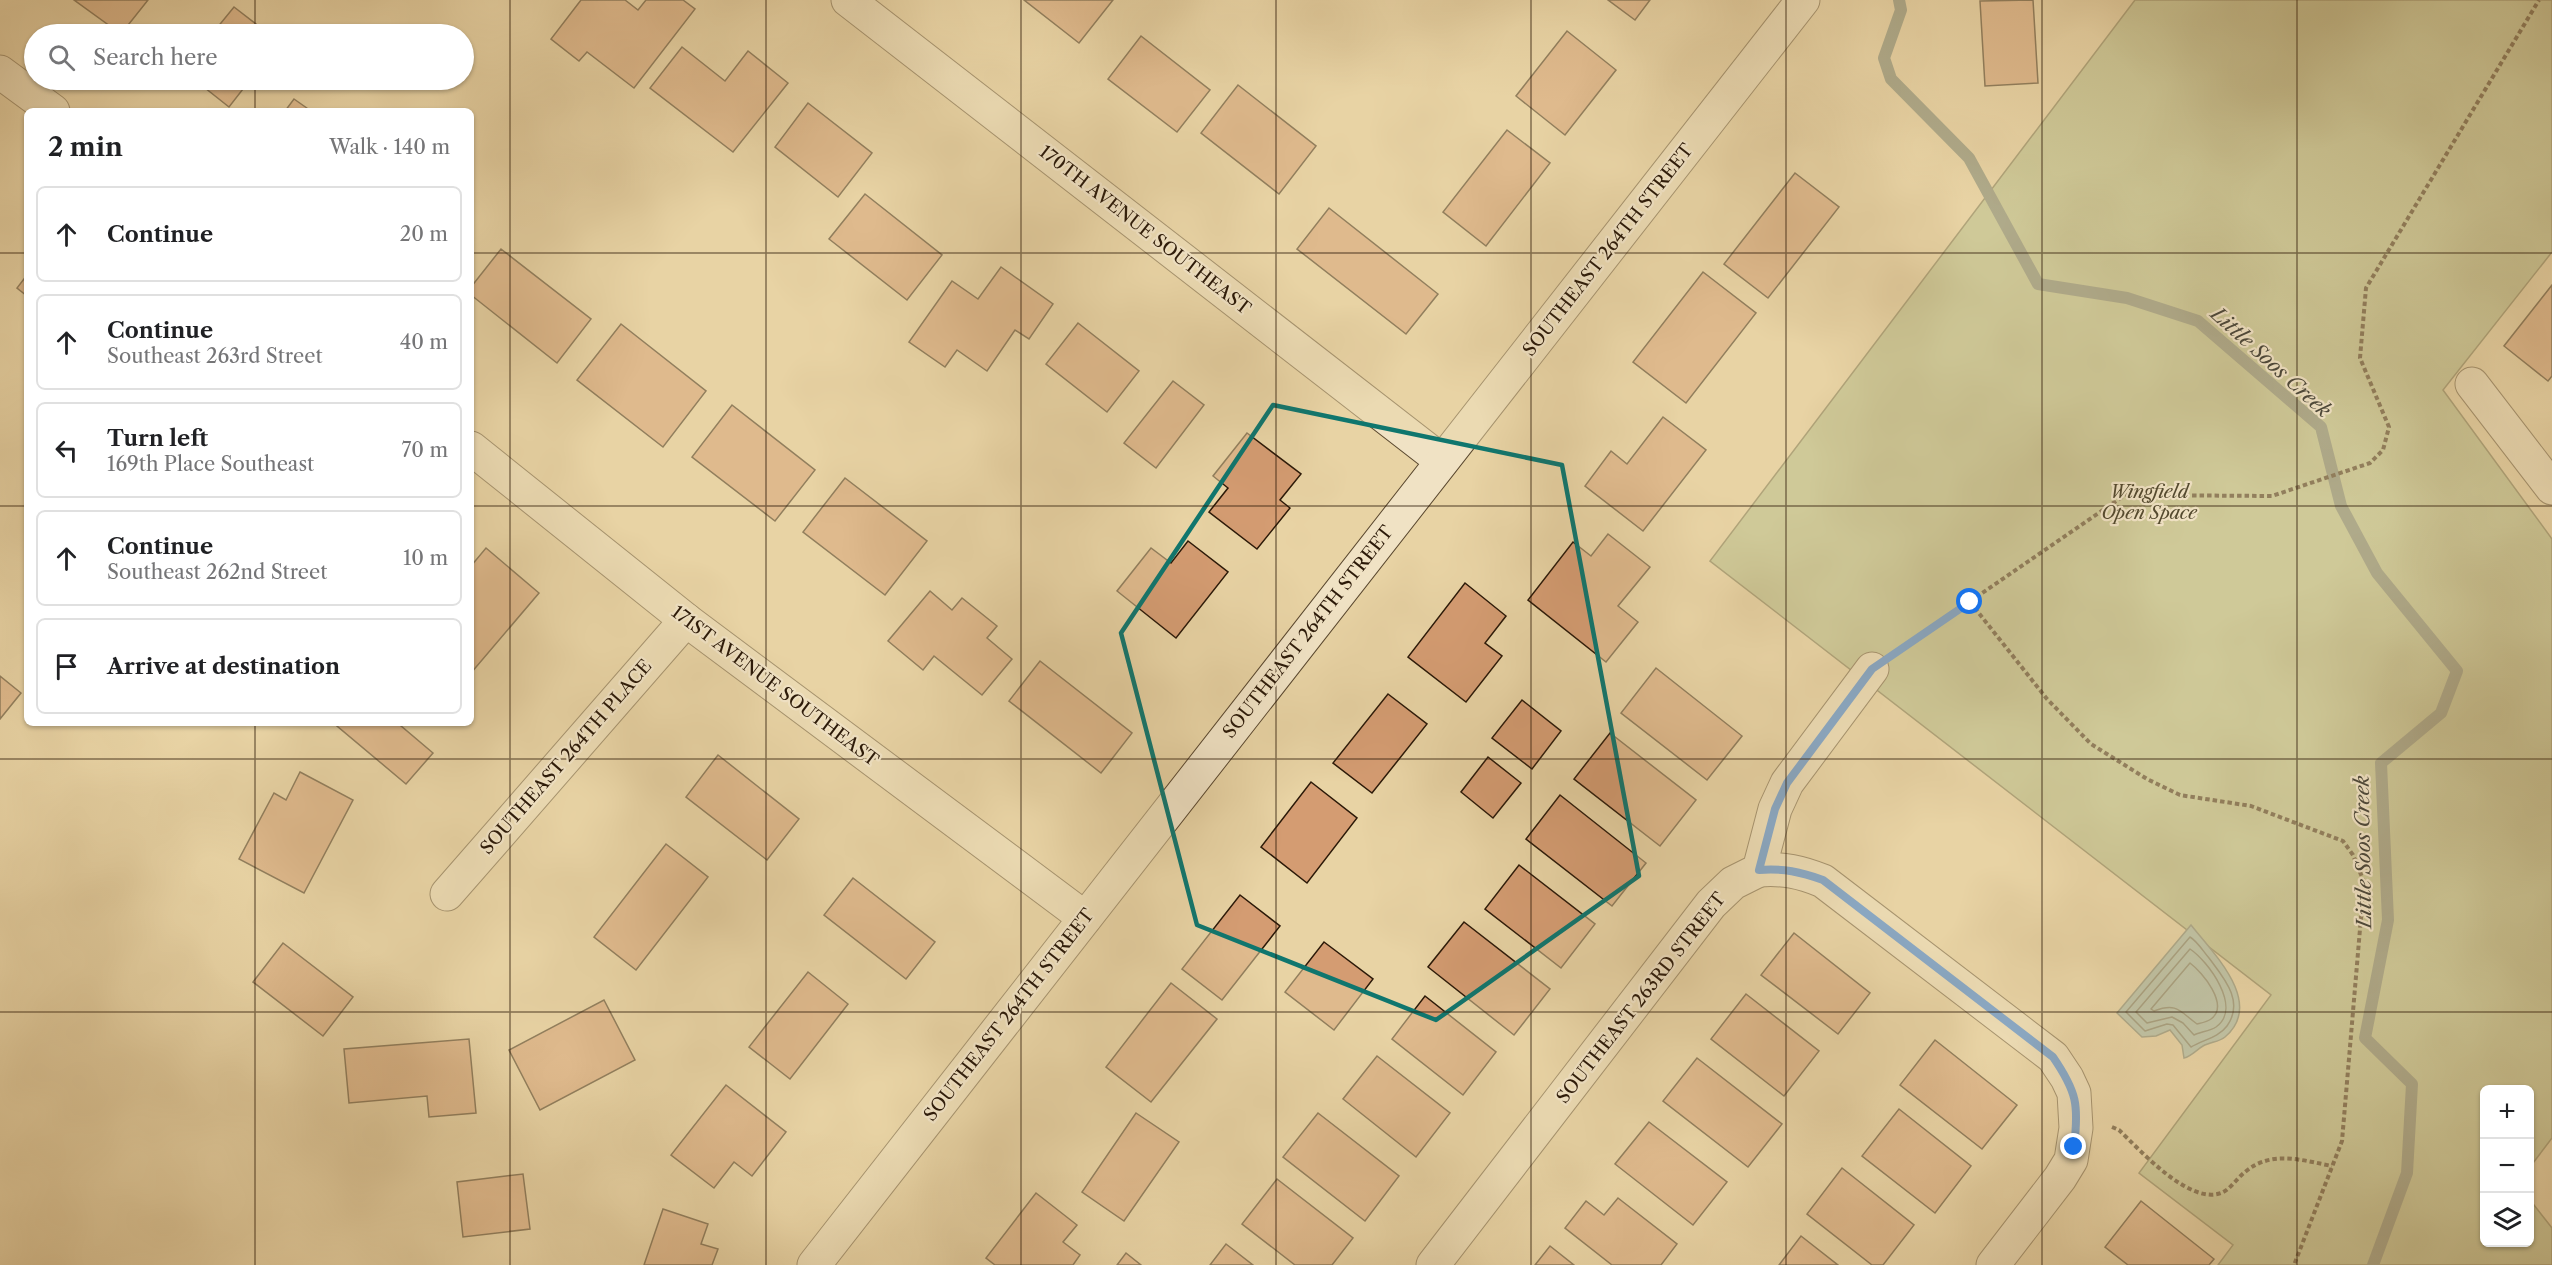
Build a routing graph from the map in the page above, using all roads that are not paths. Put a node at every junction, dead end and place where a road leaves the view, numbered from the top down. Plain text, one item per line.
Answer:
1 (848, 0) edge
2 (1803, 0) edge
3 (0, 72) edge
4 (24, 90) edge
5 (24, 90) edge
6 (49, 108) edge
7 (2472, 384) dead end
8 (474, 450) edge
9 (1442, 461) junction
10 (2552, 488) edge
11 (686, 620) junction
12 (1872, 669) road end
13 (1759, 870) junction
14 (447, 894) dead end
15 (1084, 918) junction
16 (814, 1265) edge
17 (1433, 1265) edge
18 (1993, 1265) edge

1 - 9 street, 170TH AVENUE SOUTHEAST
2 - 9 street, SOUTHEAST 264TH STREET
3 - 4 street
5 - 6 street
7 - 10 street
8 - 11 street, 171ST AVENUE SOUTHEAST
9 - 15 street, SOUTHEAST 264TH STREET
11 - 14 street, SOUTHEAST 264TH PLACE
11 - 15 street, 171ST AVENUE SOUTHEAST
12 - 13 street
13 - 17 street, SOUTHEAST 263RD STREET
13 - 18 street
15 - 16 street, SOUTHEAST 264TH STREET

